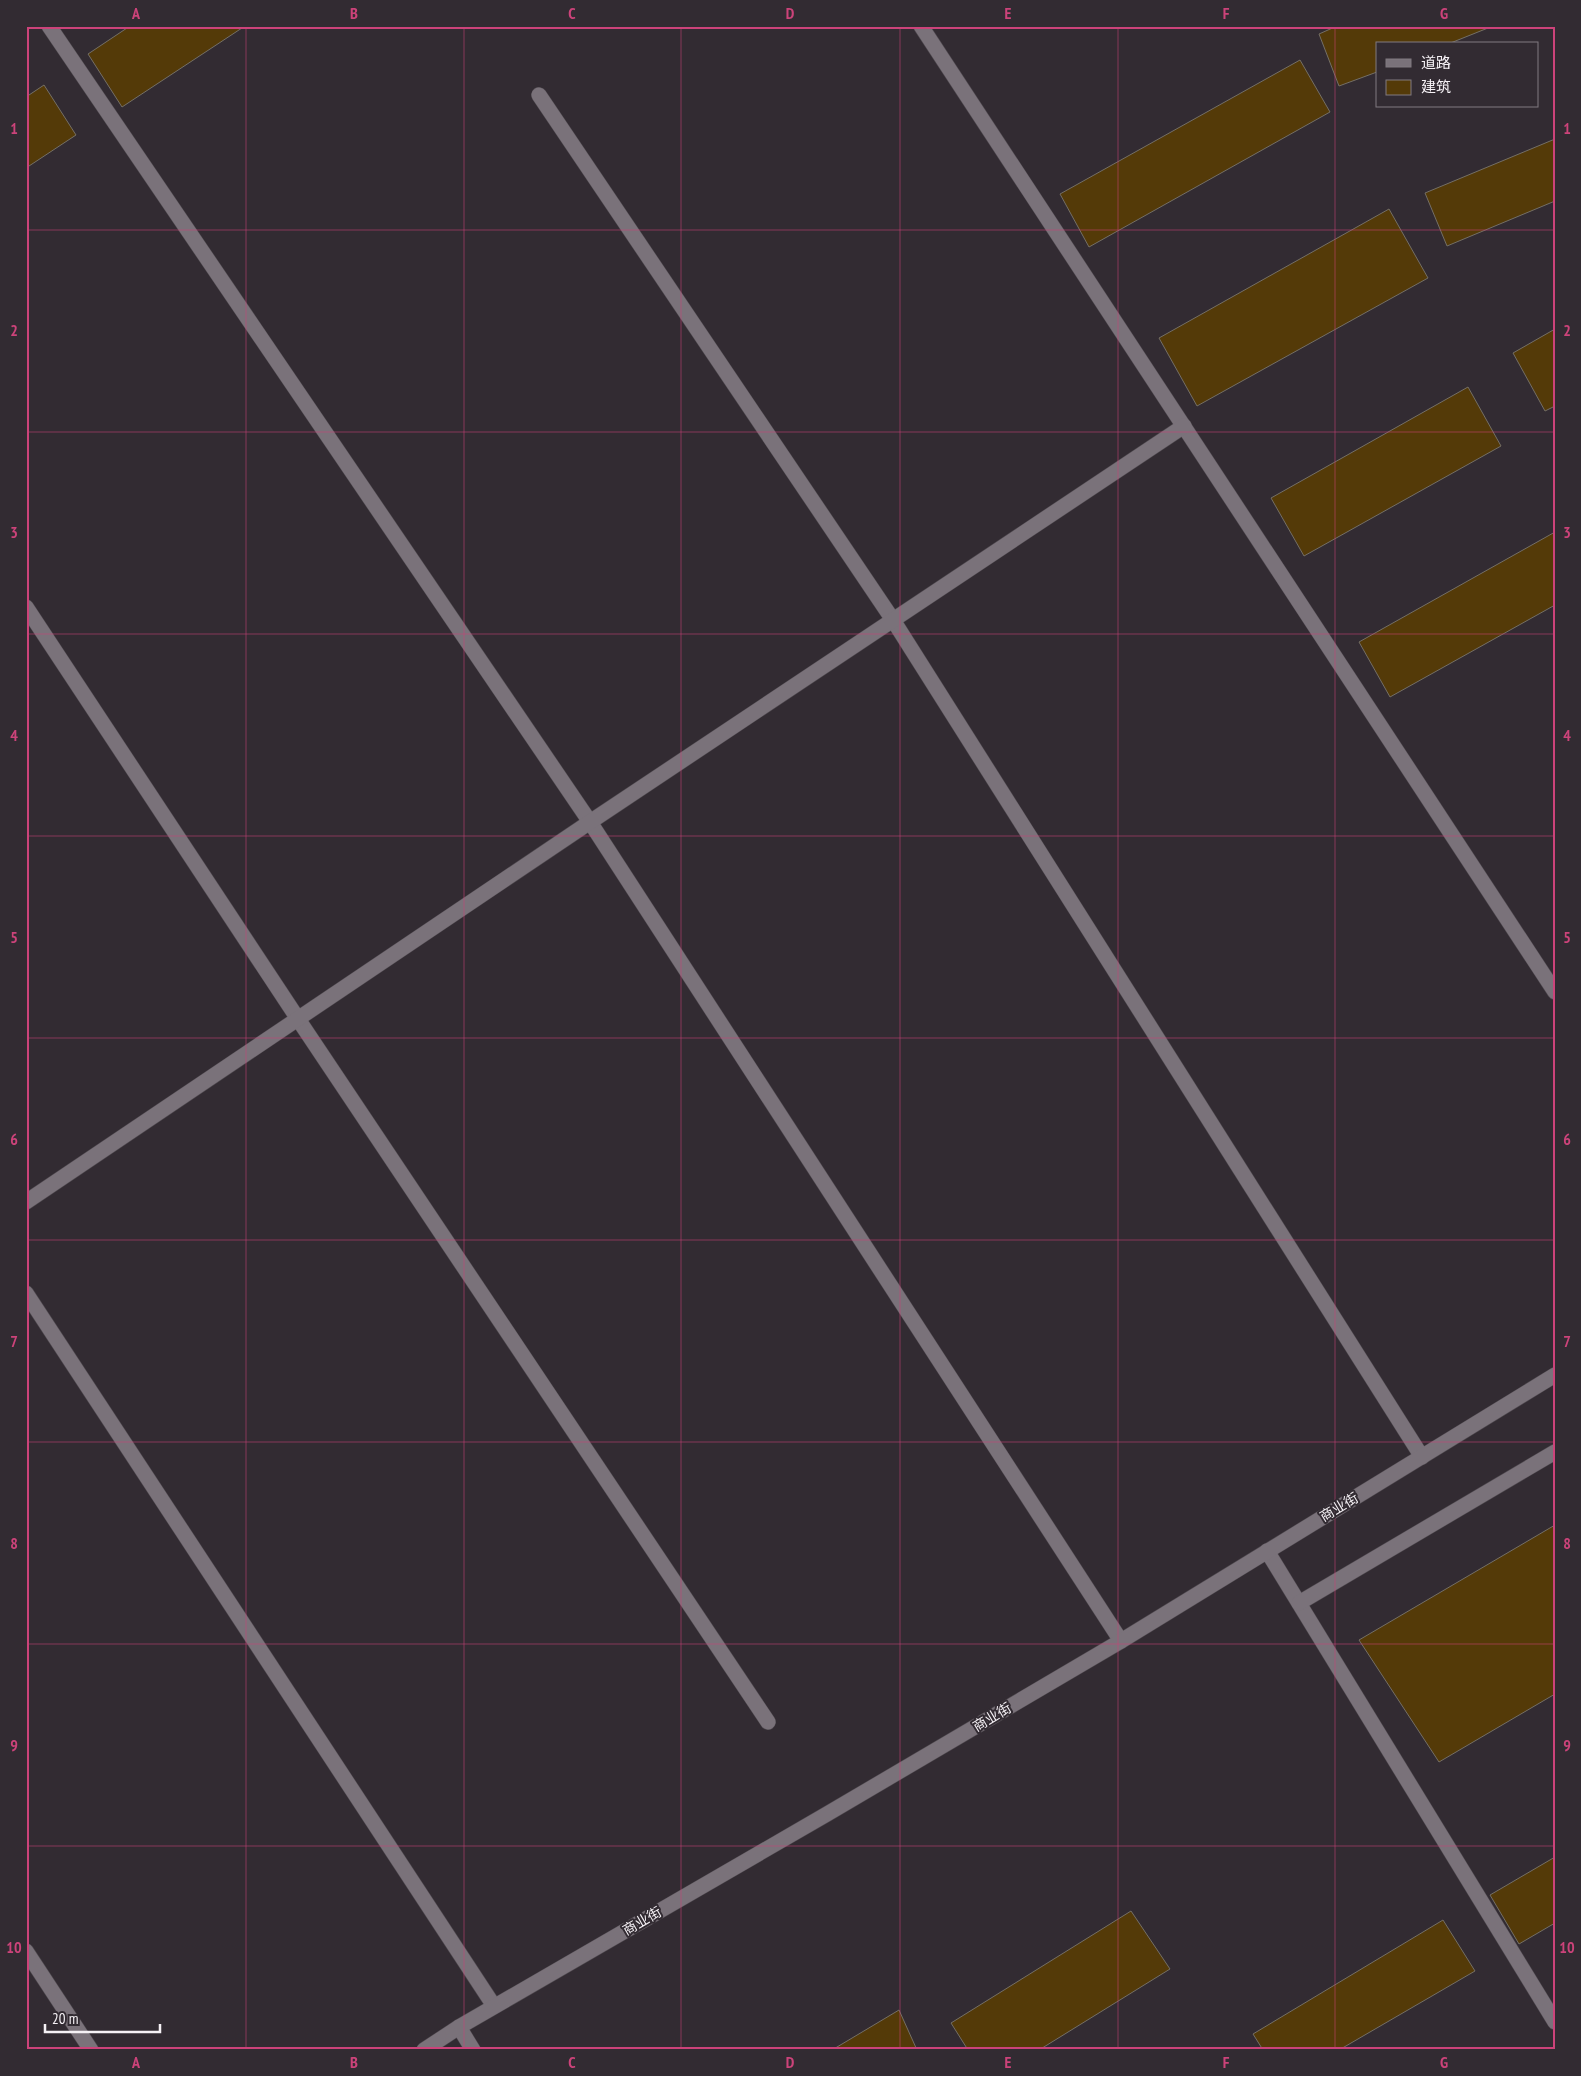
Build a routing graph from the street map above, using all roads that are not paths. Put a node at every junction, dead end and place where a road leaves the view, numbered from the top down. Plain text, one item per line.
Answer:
1 (49, 26) edge
2 (922, 26) edge
3 (539, 95) dead end
4 (1184, 426) junction
5 (26, 606) edge
6 (893, 620) junction
7 (590, 822) junction
8 (1555, 992) edge
9 (298, 1019) junction
10 (26, 1202) edge
11 (26, 1293) edge
12 (1555, 1375) edge
13 (1555, 1452) edge
14 (1422, 1457) junction
15 (1267, 1551) junction
16 (1298, 1603) junction
17 (1120, 1641) junction
18 (768, 1722) dead end
19 (26, 1951) edge
20 (494, 2006) junction
21 (1555, 2022) edge
22 (459, 2027) junction
23 (91, 2050) edge
24 (424, 2050) edge
25 (473, 2050) edge

1 - 7 street
2 - 4 street
3 - 6 street
4 - 6 street
4 - 8 street
5 - 9 street
6 - 7 street
6 - 14 street
7 - 9 street
7 - 17 street
9 - 10 street
9 - 18 street
11 - 20 street
12 - 14 street, 商业街
13 - 16 street
14 - 15 street, 商业街
15 - 16 street
15 - 17 street, 商业街
16 - 21 street
17 - 20 street, 商业街
19 - 23 street
20 - 22 street, 商业街
22 - 24 street, 商业街
22 - 25 street

